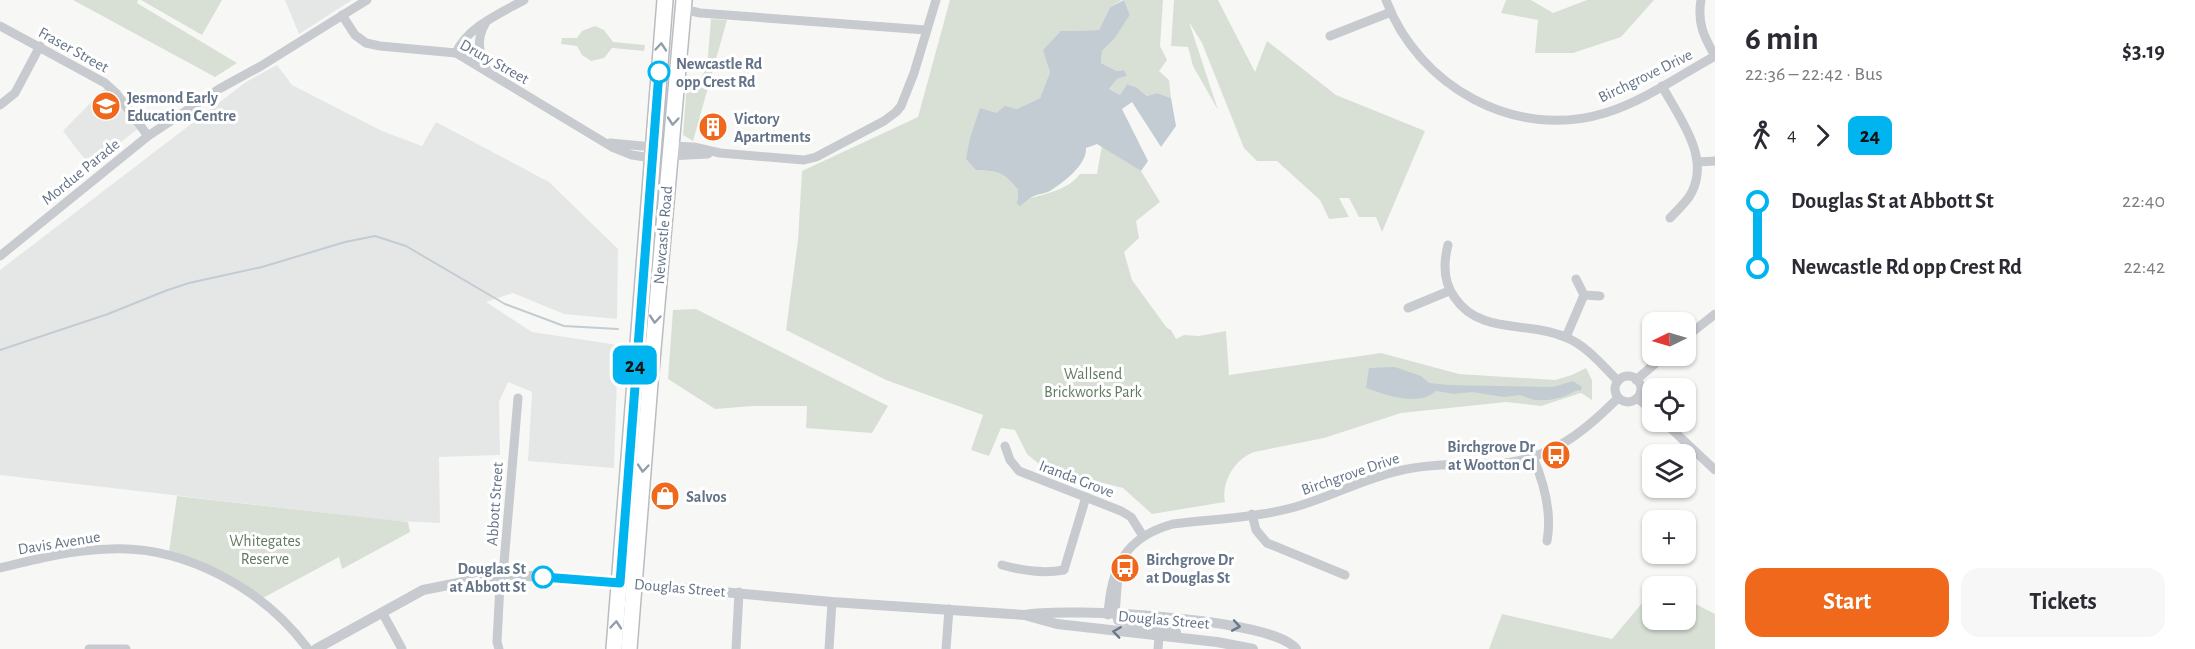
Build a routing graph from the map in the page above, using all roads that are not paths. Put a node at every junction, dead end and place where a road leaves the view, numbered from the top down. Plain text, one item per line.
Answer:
1 (367, 0) edge
2 (524, 0) edge
3 (665, 0) edge
4 (936, 0) edge
5 (1386, 0) edge
6 (1701, 0) edge
7 (683, 5) edge
8 (1391, 12) junction
9 (342, 15) junction
10 (486, 22) junction
11 (0, 26) edge
12 (927, 30) junction
13 (1330, 36) dead end
14 (40, 46) junction
15 (456, 53) junction
16 (1715, 56) edge
17 (488, 72) junction
18 (1662, 86) junction
19 (0, 105) edge
20 (148, 136) junction
21 (670, 151) junction
22 (652, 152) junction
23 (1715, 161) edge
24 (1698, 162) junction
25 (1670, 218) dead end
26 (1448, 245) dead end
27 (0, 256) edge
28 (1576, 279) dead end
29 (1449, 291) junction
30 (1584, 295) junction
31 (1600, 296) dead end
32 (1408, 308) dead end
33 (1715, 314) edge
34 (1696, 329) edge
35 (1566, 337) junction
36 (1652, 366) edge
37 (1636, 380) junction
38 (1618, 381) junction
39 (518, 398) dead end
40 (1618, 398) junction
41 (1637, 398) junction
42 (1642, 402) edge
43 (1675, 432) edge
44 (1005, 446) dead end
45 (1533, 457) junction
46 (1715, 470) edge
47 (1086, 497) junction
48 (1252, 514) junction
49 (1143, 536) junction
50 (1547, 541) dead end
51 (1002, 566) dead end
52 (0, 568) edge
53 (503, 574) junction
54 (1345, 575) dead end
55 (627, 583) junction
56 (739, 592) junction
57 (832, 602) junction
58 (949, 609) junction
59 (382, 612) junction
60 (1025, 615) junction
61 (1112, 616) junction
62 (1057, 624) junction
63 (1159, 636) junction
64 (1217, 642) junction
65 (89, 649) edge
66 (126, 649) edge
67 (308, 649) edge
68 (316, 649) edge
69 (402, 649) edge
70 (499, 649) edge
71 (614, 649) edge
72 (629, 649) edge
73 (736, 649) edge
74 (829, 649) edge
75 (946, 649) edge
76 (1158, 649) edge
77 (1253, 649) edge
78 (1296, 649) edge

1 - 9 street, Mordue Parade
2 - 10 street
22 -> 3 highway, Newcastle Road
4 - 12 street
5 - 8 street, Birchgrove Drive
6 - 16 street
7 - 12 street
7 -> 21 highway, Newcastle Road
8 - 13 street
8 - 18 street, Birchgrove Drive
9 - 15 street, Drury Street
9 - 20 street, Mordue Parade
10 - 15 street
10 - 17 street
11 - 14 street, Fraser Street
12 - 21 street
14 - 19 street
14 - 20 street, Fraser Street
15 - 17 street, Drury Street
16 - 18 street, Birchgrove Drive
17 - 22 street, Drury Street
18 - 24 street
20 - 27 street, Mordue Parade
21 - 22 highway
21 -> 55 highway, Newcastle Road
22 - 55 highway, Newcastle Road
23 - 24 street
24 - 25 street
26 - 29 street
28 - 30 street
29 - 32 street
29 - 35 street
30 - 31 street
30 - 35 street
33 - 34 street
35 - 38 street
36 - 37 street
37 - 38 street
37 - 41 street
38 - 40 street
39 - 53 street, Abbott Street
40 - 41 street
40 - 45 street, Birchgrove Drive
41 - 42 street
43 - 46 street
44 - 47 street, Iranda Grove
45 - 48 street, Birchgrove Drive
45 - 50 street
47 - 49 street, Iranda Grove
47 - 51 street
48 - 49 street, Birchgrove Drive
48 - 54 street
49 - 61 street, Birchgrove Drive
52 - 67 street, Davis Avenue
53 - 55 street, Douglas Street
53 - 59 street, Douglas Street
53 - 70 street, Abbott Street
55 - 56 street, Douglas Street
71 -> 55 highway, Newcastle Road
55 - 72 highway, Newcastle Road
56 - 57 street, Douglas Street
56 - 73 street
57 - 58 street, Douglas Street
57 - 74 street
58 - 60 street, Douglas Street
58 - 75 street
59 - 68 street, Douglas Street
59 - 69 street
60 - 61 street, Douglas Street
60 - 62 street, Douglas Street
61 - 62 street
61 - 64 street
61 -> 78 street, Douglas Street
63 -> 62 street, Douglas Street
63 - 64 street, Douglas Street
63 - 76 street
64 - 77 street, Douglas Street
65 - 66 street

